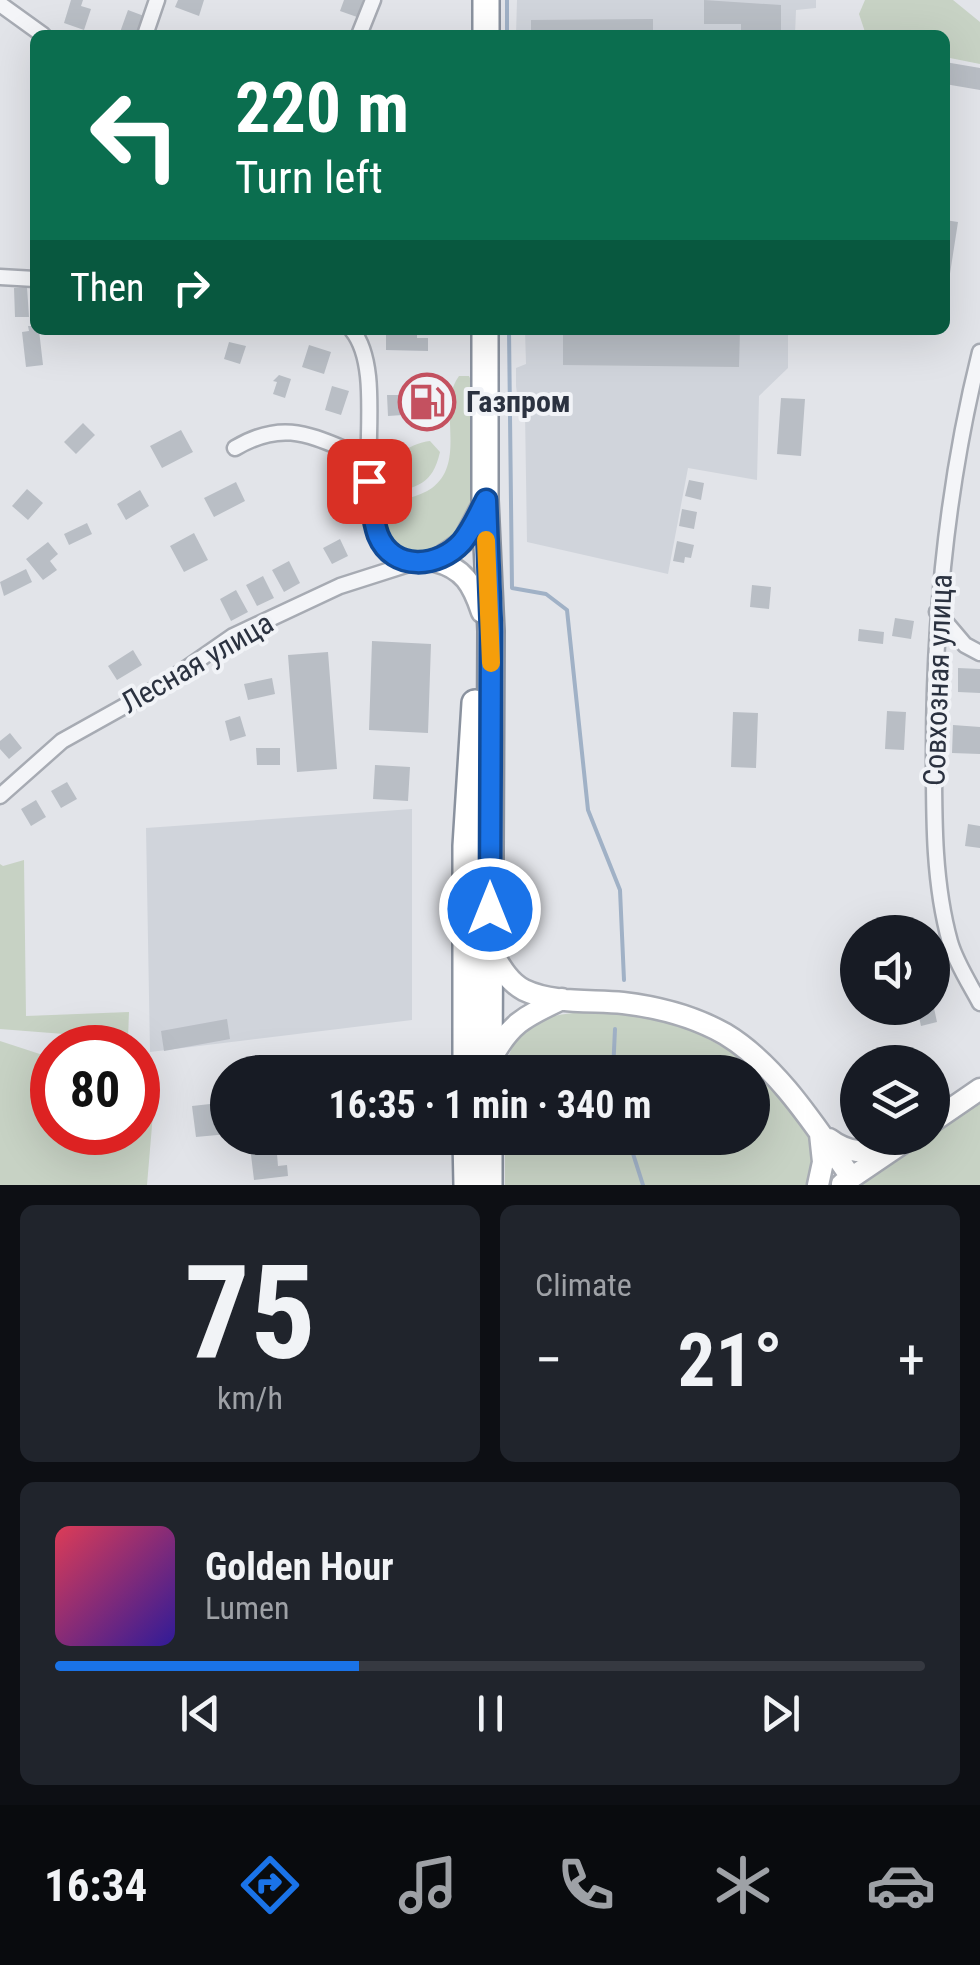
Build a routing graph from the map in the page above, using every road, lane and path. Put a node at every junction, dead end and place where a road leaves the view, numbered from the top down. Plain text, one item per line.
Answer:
1 (157, 0) edge
2 (373, 0) edge
3 (486, 0) edge
4 (0, 4) edge
5 (36, 30) edge
6 (147, 30) edge
7 (362, 30) edge
8 (486, 30) edge
9 (0, 276) edge
10 (30, 279) edge
11 (356, 335) edge
12 (486, 335) edge
13 (980, 352) edge
14 (235, 448) dead end
15 (370, 460) junction
16 (486, 500) junction
17 (434, 561) junction
18 (412, 563) junction
19 (487, 568) junction
20 (482, 612) junction
21 (937, 612) junction
22 (980, 654) edge
23 (0, 796) edge
24 (490, 949) junction
25 (562, 999) junction
26 (980, 1003) edge
27 (480, 1055) edge
28 (482, 1055) edge
29 (490, 1055) edge
30 (980, 1089) edge
31 (950, 1110) edge
32 (820, 1132) junction
33 (840, 1147) edge
34 (466, 1155) edge
35 (489, 1155) edge
36 (885, 1155) edge
37 (846, 1181) edge
38 (466, 1185) edge
39 (489, 1185) edge
40 (818, 1185) edge

1 - 6 street
2 - 7 street
3 - 8 highway
4 - 5 street
9 - 10 street
11 - 15 street
12 - 16 highway
13 - 21 street, Совхозная улица
14 - 15 street
15 - 18 street
16 - 17 street
16 - 19 highway
17 - 18 street, Лесная улица
17 - 20 street
18 - 23 street, Лесная улица
19 - 20 highway
19 - 24 highway
20 - 27 highway
21 - 22 street
21 - 26 street, Совхозная улица
24 - 25 street
24 - 28 highway
25 - 29 street
25 - 32 street
30 - 31 street
32 - 33 street
32 - 37 street
32 - 40 street
34 - 38 highway
35 - 39 highway
36 - 37 street

